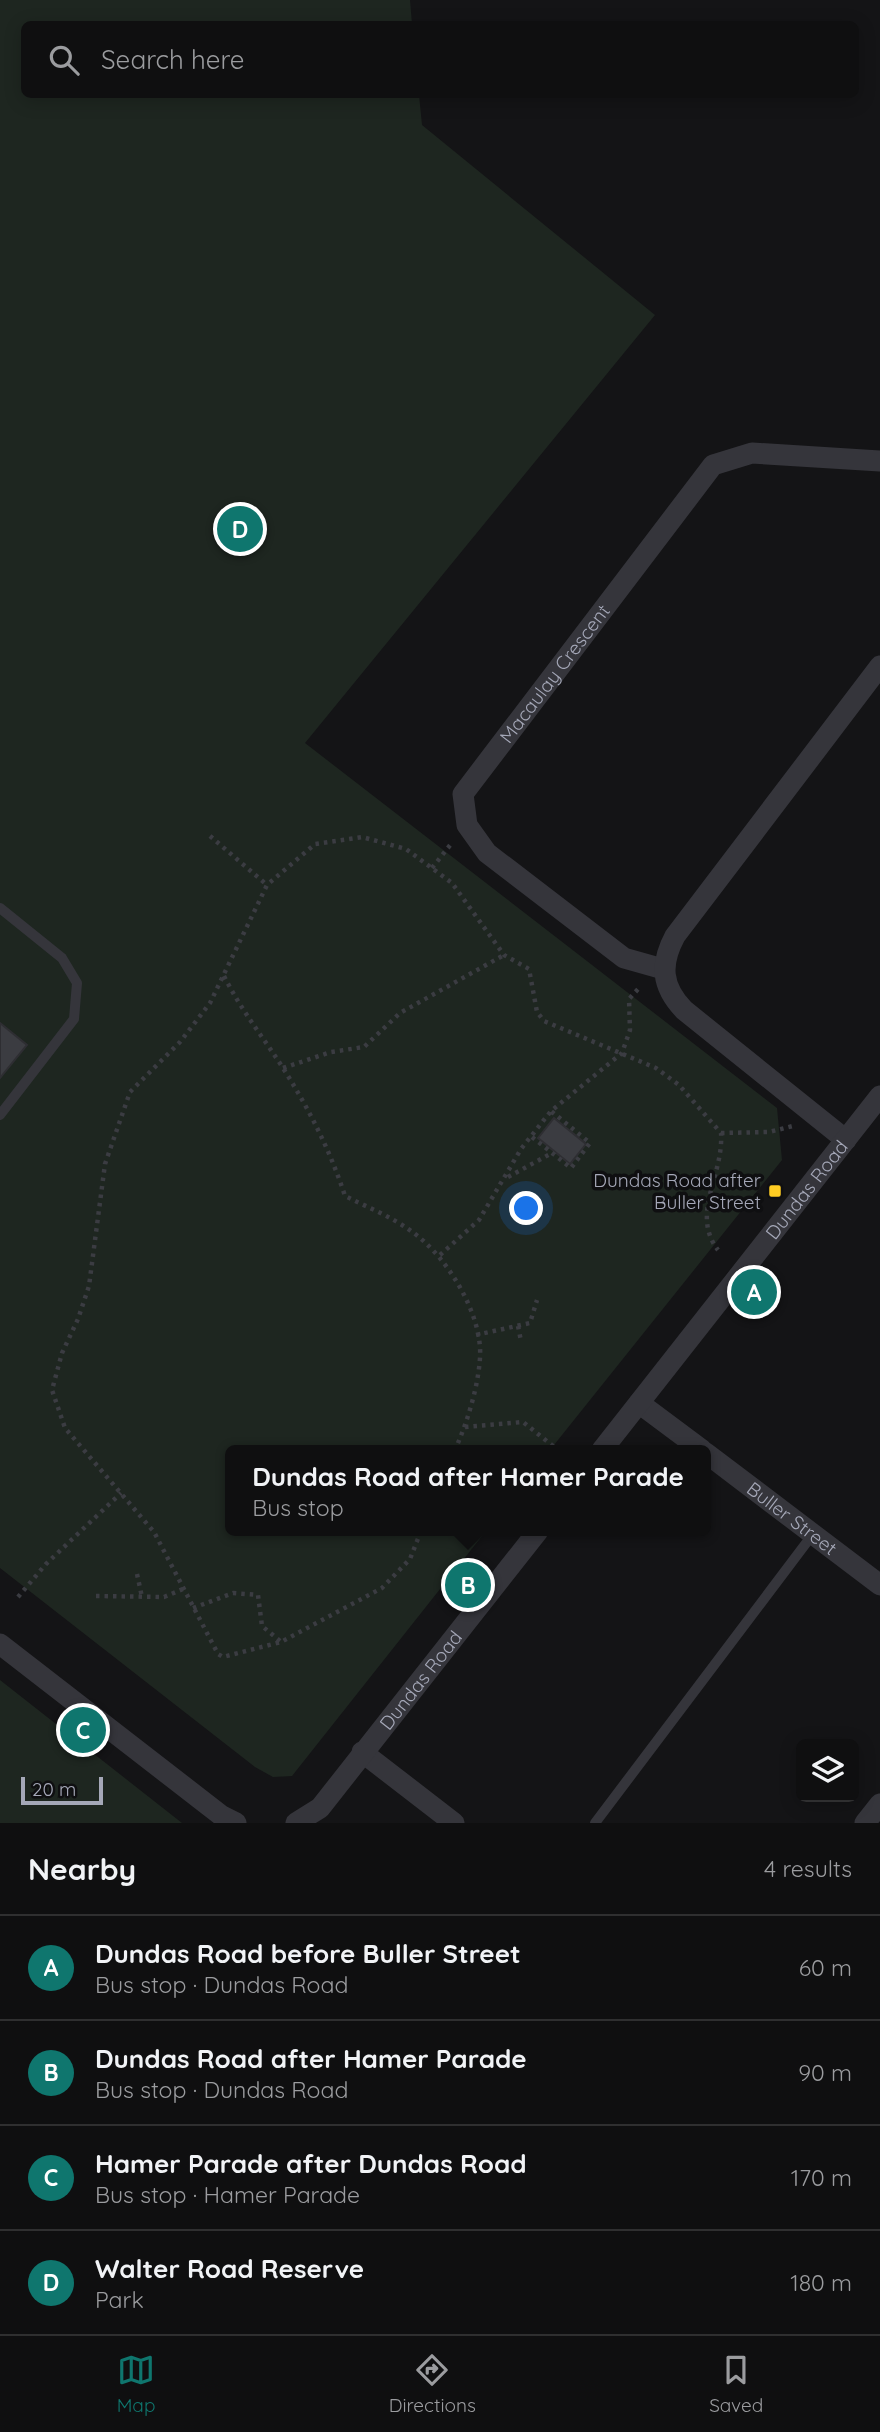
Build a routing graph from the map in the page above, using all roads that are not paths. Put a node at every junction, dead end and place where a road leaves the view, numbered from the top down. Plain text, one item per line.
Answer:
1 (880, 461) edge
2 (880, 666) edge
3 (0, 908) edge
4 (663, 969) junction
5 (880, 1096) edge
6 (0, 1115) edge
7 (846, 1140) junction
8 (639, 1403) junction
9 (606, 1445) edge
10 (695, 1445) edge
11 (711, 1457) edge
12 (813, 1534) junction
13 (534, 1536) edge
14 (880, 1585) edge
15 (0, 1644) edge
16 (362, 1752) junction
17 (880, 1804) edge
18 (236, 1823) edge
19 (296, 1823) edge
20 (454, 1823) edge
21 (595, 1823) edge
22 (865, 1823) edge

1 - 4 street, Macaulay Crescent
2 - 4 street
3 - 6 lane
4 - 7 street
5 - 7 street, Dundas Road
7 - 8 street, Dundas Road
8 - 9 street, Dundas Road
8 - 10 street, Buller Street
11 - 12 street, Buller Street
12 - 14 street, Buller Street
12 - 21 lane
13 - 16 street, Dundas Road
15 - 18 street
16 - 19 street, Dundas Road
16 - 20 street
17 - 22 street

